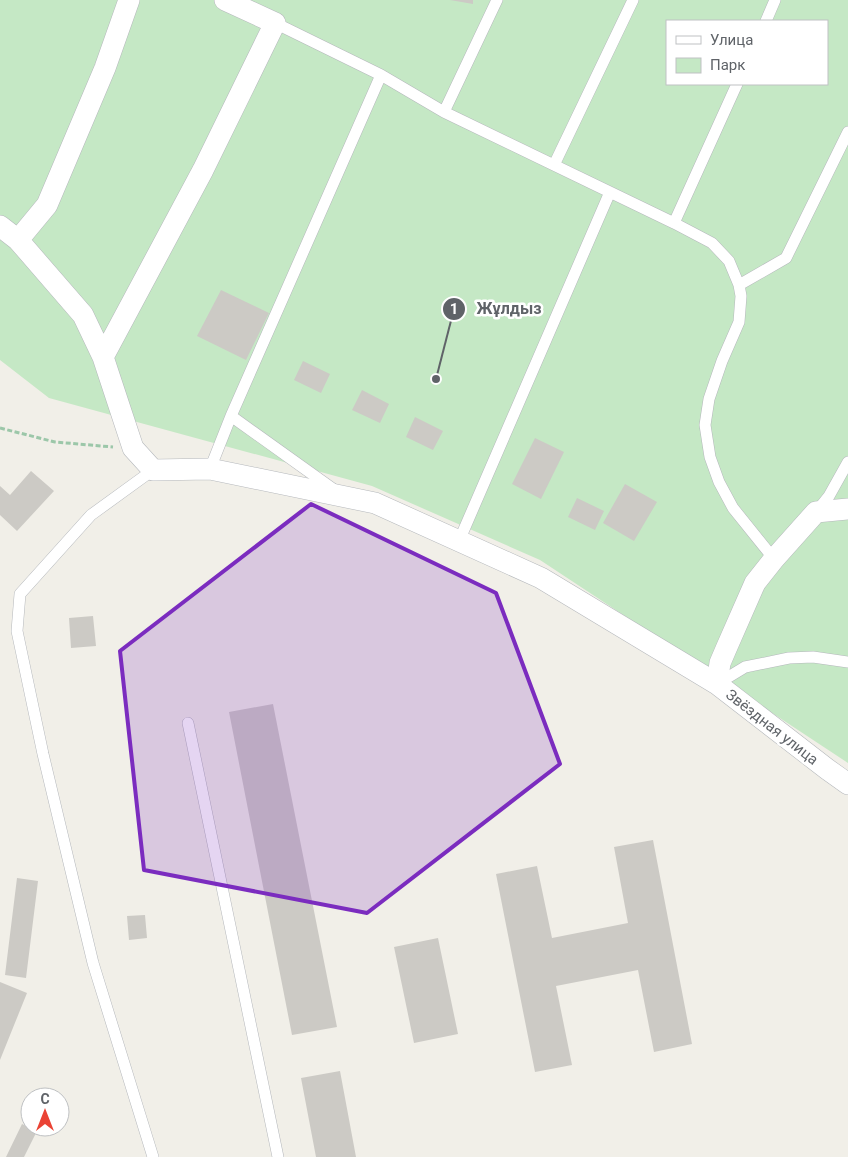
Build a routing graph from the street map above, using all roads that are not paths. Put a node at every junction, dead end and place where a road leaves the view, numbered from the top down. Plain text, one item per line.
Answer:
1 (129, 0) edge
2 (225, 0) edge
3 (497, 0) edge
4 (633, 0) edge
5 (775, 0) edge
6 (766, 20) edge
7 (275, 23) junction
8 (381, 75) junction
9 (737, 85) edge
10 (444, 112) junction
11 (848, 132) edge
12 (554, 165) junction
13 (610, 192) junction
14 (674, 223) junction
15 (0, 226) edge
16 (18, 240) junction
17 (740, 285) junction
18 (103, 357) junction
19 (231, 416) junction
20 (848, 462) edge
21 (210, 469) junction
22 (153, 470) junction
23 (340, 495) junction
24 (848, 509) edge
25 (816, 512) junction
26 (459, 541) junction
27 (774, 559) junction
28 (848, 662) edge
29 (716, 684) junction
30 (188, 723) dead end
31 (848, 784) edge
32 (153, 1157) edge
33 (278, 1157) edge

1 - 16 street
2 - 7 street
3 - 10 lane
4 - 12 lane
5 - 6 lane
7 - 8 lane
7 - 18 street
8 - 10 lane
8 - 19 lane
9 - 14 lane
10 - 12 lane
11 - 17 lane
12 - 13 lane
13 - 14 lane
13 - 26 lane
14 - 17 lane
15 - 16 street
16 - 18 street
17 - 27 lane
18 - 22 street
19 - 21 lane
19 - 23 lane
20 - 25 lane
21 - 22 street
21 - 23 street
22 - 32 lane
23 - 26 street
24 - 25 street
25 - 27 street, Звёздная улица
26 - 29 street
27 - 29 street, Звёздная улица
28 - 29 lane
29 - 31 street, Звёздная улица
30 - 33 lane

